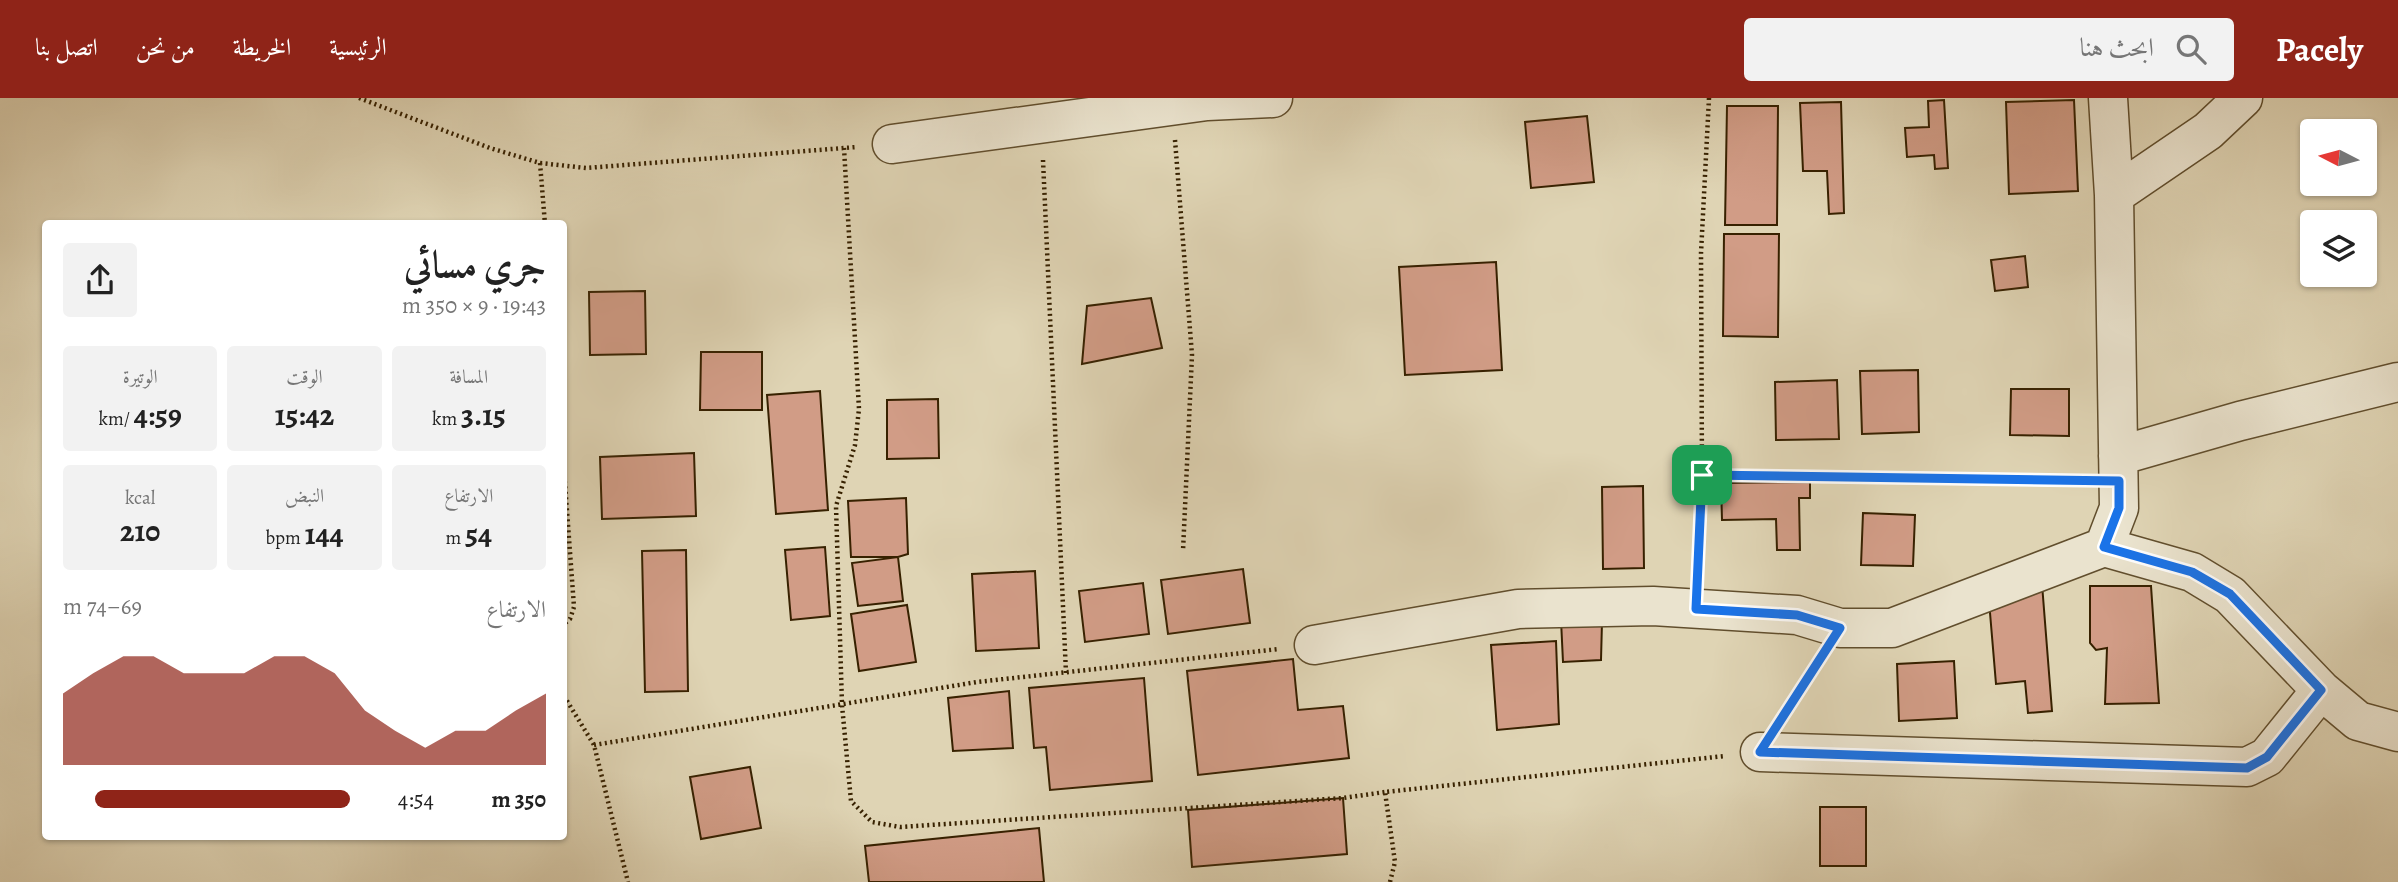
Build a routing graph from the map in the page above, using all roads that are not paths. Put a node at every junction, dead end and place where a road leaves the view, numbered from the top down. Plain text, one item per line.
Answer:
1 (1273, 98) edge
2 (2108, 98) edge
3 (2244, 98) edge
4 (892, 144) road end
5 (2114, 195) junction
6 (2398, 382) edge
7 (2119, 469) junction
8 (2104, 547) junction
9 (1314, 645) road end
10 (2321, 690) junction
11 (2398, 732) edge
12 (1760, 752) road end

1 - 4 street
2 - 5 street
3 - 5 street
5 - 7 street
6 - 7 street
7 - 8 street
8 - 9 street
8 - 10 street
10 - 11 street
10 - 12 street

